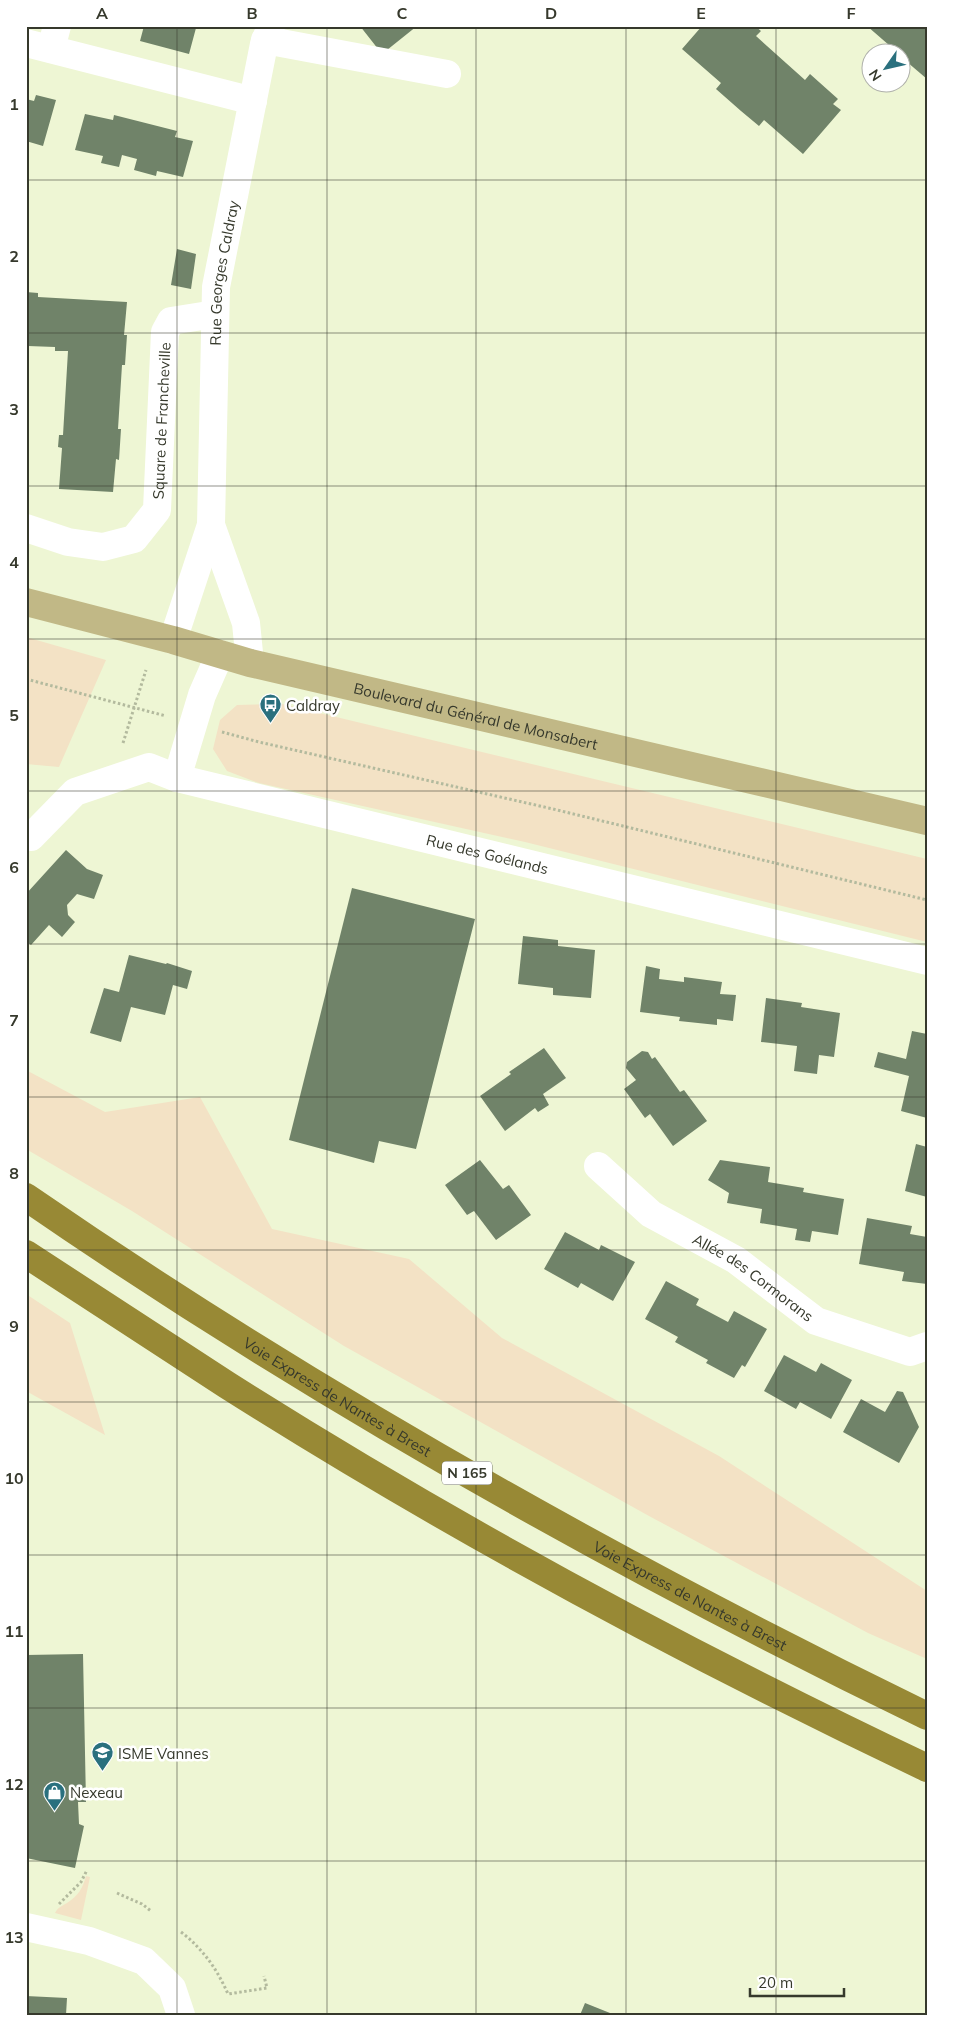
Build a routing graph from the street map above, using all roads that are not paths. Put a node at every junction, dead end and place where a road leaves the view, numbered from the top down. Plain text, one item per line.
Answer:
1 (268, 33) edge
2 (45, 39) edge
3 (446, 74) dead end
4 (253, 101) junction
5 (215, 314) junction
6 (211, 525) junction
7 (26, 528) edge
8 (26, 602) edge
9 (173, 640) junction
10 (220, 654) junction
11 (250, 663) junction
12 (177, 778) junction
13 (927, 821) edge
14 (31, 837) dead end
15 (927, 960) edge
16 (598, 1166) dead end
17 (26, 1197) edge
18 (26, 1254) edge
19 (927, 1346) edge
20 (927, 1716) edge
21 (927, 1768) edge
22 (26, 1927) edge
23 (181, 2015) edge

1 - 3 street
1 - 4 street, Rue Georges Caldray
2 - 4 street
4 - 5 street, Rue Georges Caldray
5 - 6 street, Rue Georges Caldray
5 - 7 street, Square de Francheville
6 - 9 street, Rue Georges Caldray
6 - 11 street, Rue Georges Caldray
8 - 9 main road, Boulevard du Général de Monsabert
9 - 10 main road, Boulevard du Général de Monsabert
10 - 11 main road, Boulevard du Général de Monsabert
10 - 12 street
11 - 13 main road, Boulevard du Général de Monsabert
12 - 14 street, Rue des Goélands
12 - 15 street, Rue des Goélands
16 - 19 street, Allée des Cormorans
17 - 20 highway, Voie Express de Nantes à Brest / N 165
18 - 21 highway
22 - 23 street

